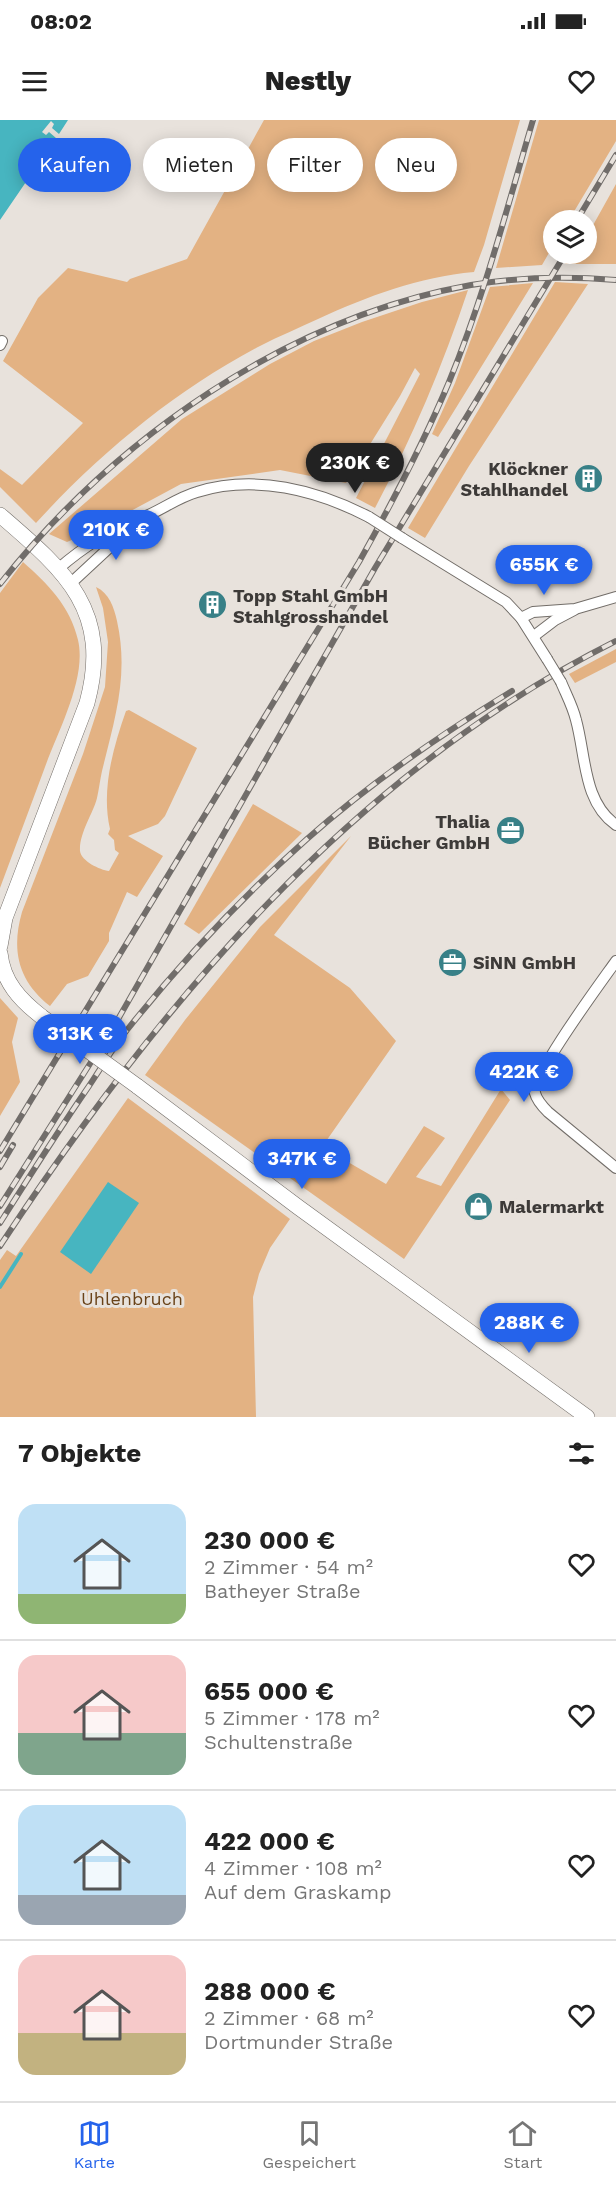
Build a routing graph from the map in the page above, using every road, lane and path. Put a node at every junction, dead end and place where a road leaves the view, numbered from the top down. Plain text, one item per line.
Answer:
1 (0, 515) edge
2 (140, 519) junction
3 (58, 569) junction
4 (70, 584) junction
5 (616, 597) edge
6 (575, 609) junction
7 (521, 618) junction
8 (534, 636) junction
9 (616, 825) edge
10 (0, 946) edge
11 (0, 953) edge
12 (616, 961) edge
13 (616, 1168) edge
14 (587, 1417) edge

1 - 3 main road
2 - 3 street
2 - 4 street
2 - 7 street, bridge
3 - 4 main road
4 - 10 main road
5 - 6 street
6 - 7 street
6 - 8 street
7 - 8 street
8 - 9 street, bridge
11 - 14 main road, bridge
12 - 13 street

